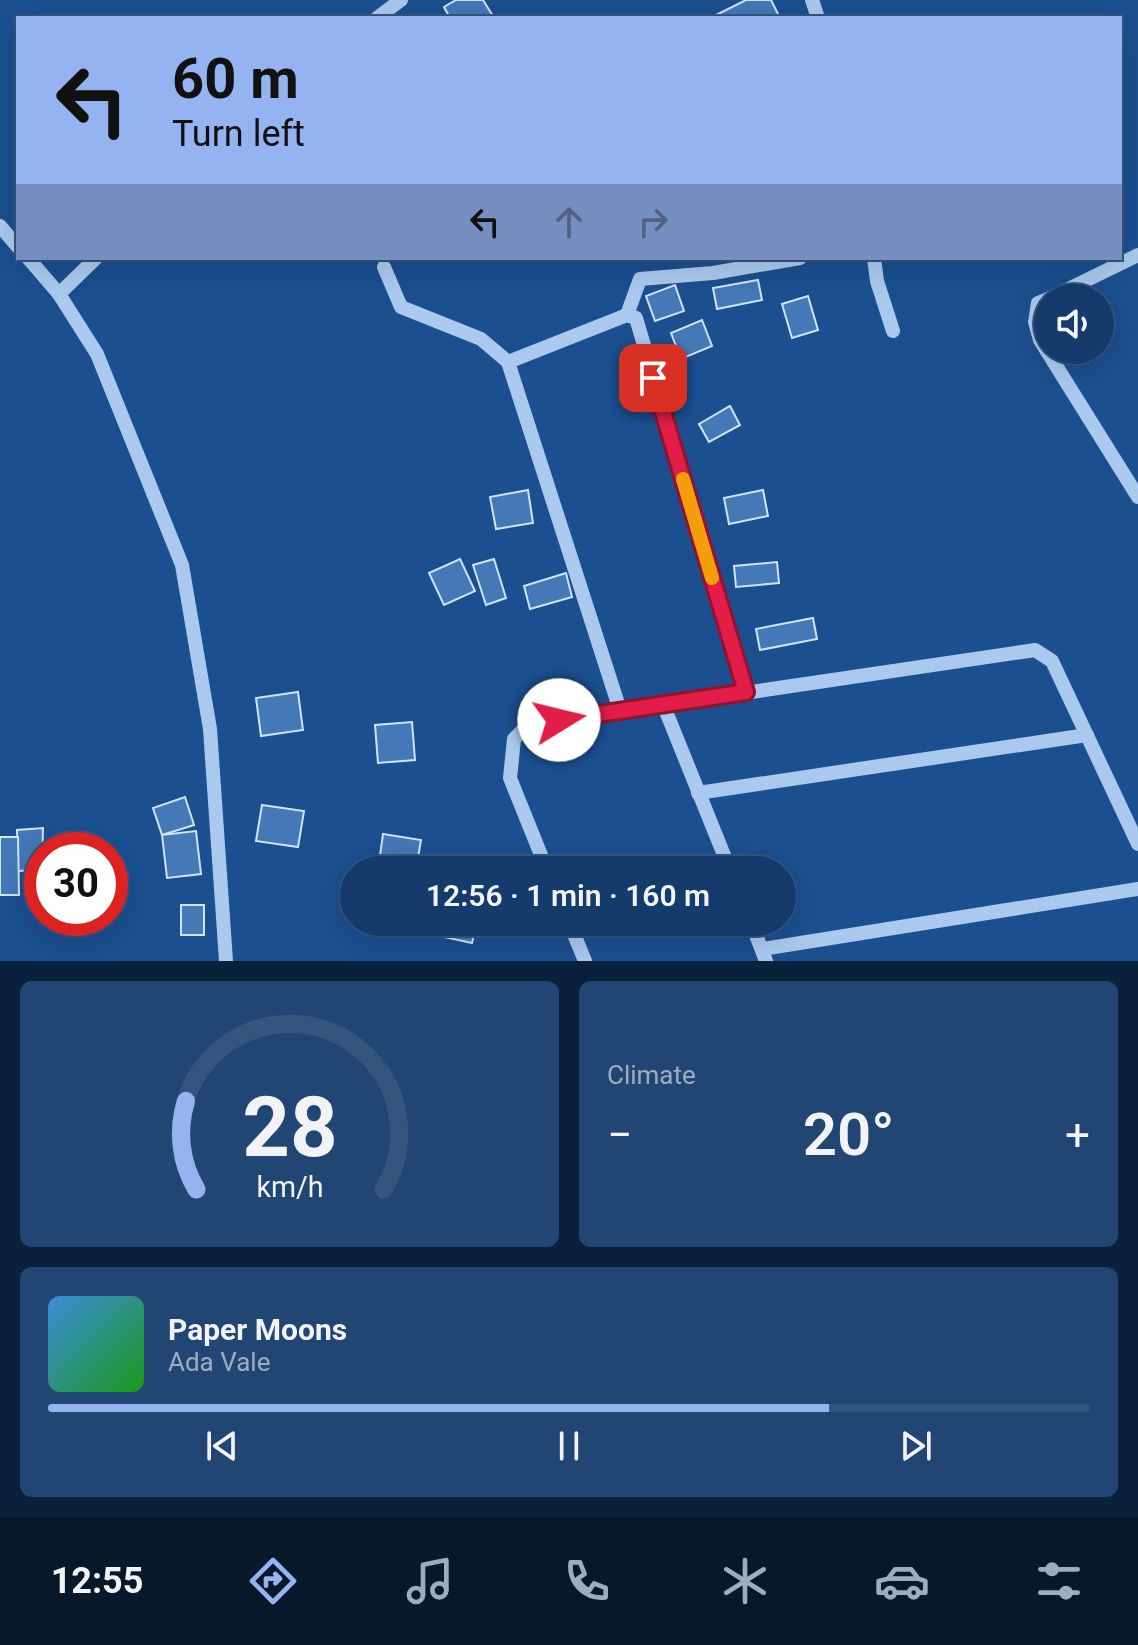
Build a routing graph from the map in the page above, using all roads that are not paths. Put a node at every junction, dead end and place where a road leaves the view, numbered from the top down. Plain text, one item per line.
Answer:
1 (401, 0) edge
2 (380, 16) edge
3 (0, 226) edge
4 (16, 245) edge
5 (1138, 255) edge
6 (30, 260) edge
7 (94, 260) edge
8 (788, 260) edge
9 (874, 260) edge
10 (384, 267) dead end
11 (1078, 284) edge
12 (59, 294) junction
13 (627, 315) junction
14 (893, 331) dead end
15 (508, 362) junction
16 (1055, 364) edge
17 (1138, 497) edge
18 (746, 692) junction
19 (663, 704) junction
20 (620, 710) junction
21 (1087, 735) junction
22 (698, 793) junction
23 (1138, 844) edge
24 (541, 856) edge
25 (724, 856) edge
26 (1138, 889) edge
27 (575, 936) edge
28 (757, 936) edge
29 (764, 955) edge
30 (226, 961) edge
31 (585, 961) edge

1 - 2 street
3 - 4 street
5 - 11 street
6 - 12 street
7 - 12 street
8 - 13 street
9 - 14 street
10 - 15 street
12 - 30 street
13 - 15 street
13 - 18 street
15 - 20 street
16 - 17 street
18 - 19 street
18 - 21 street
19 - 20 street
19 - 22 street
20 - 24 street
21 - 22 street
21 - 23 street
22 - 25 street
26 - 29 street
27 - 31 street
28 - 29 street

